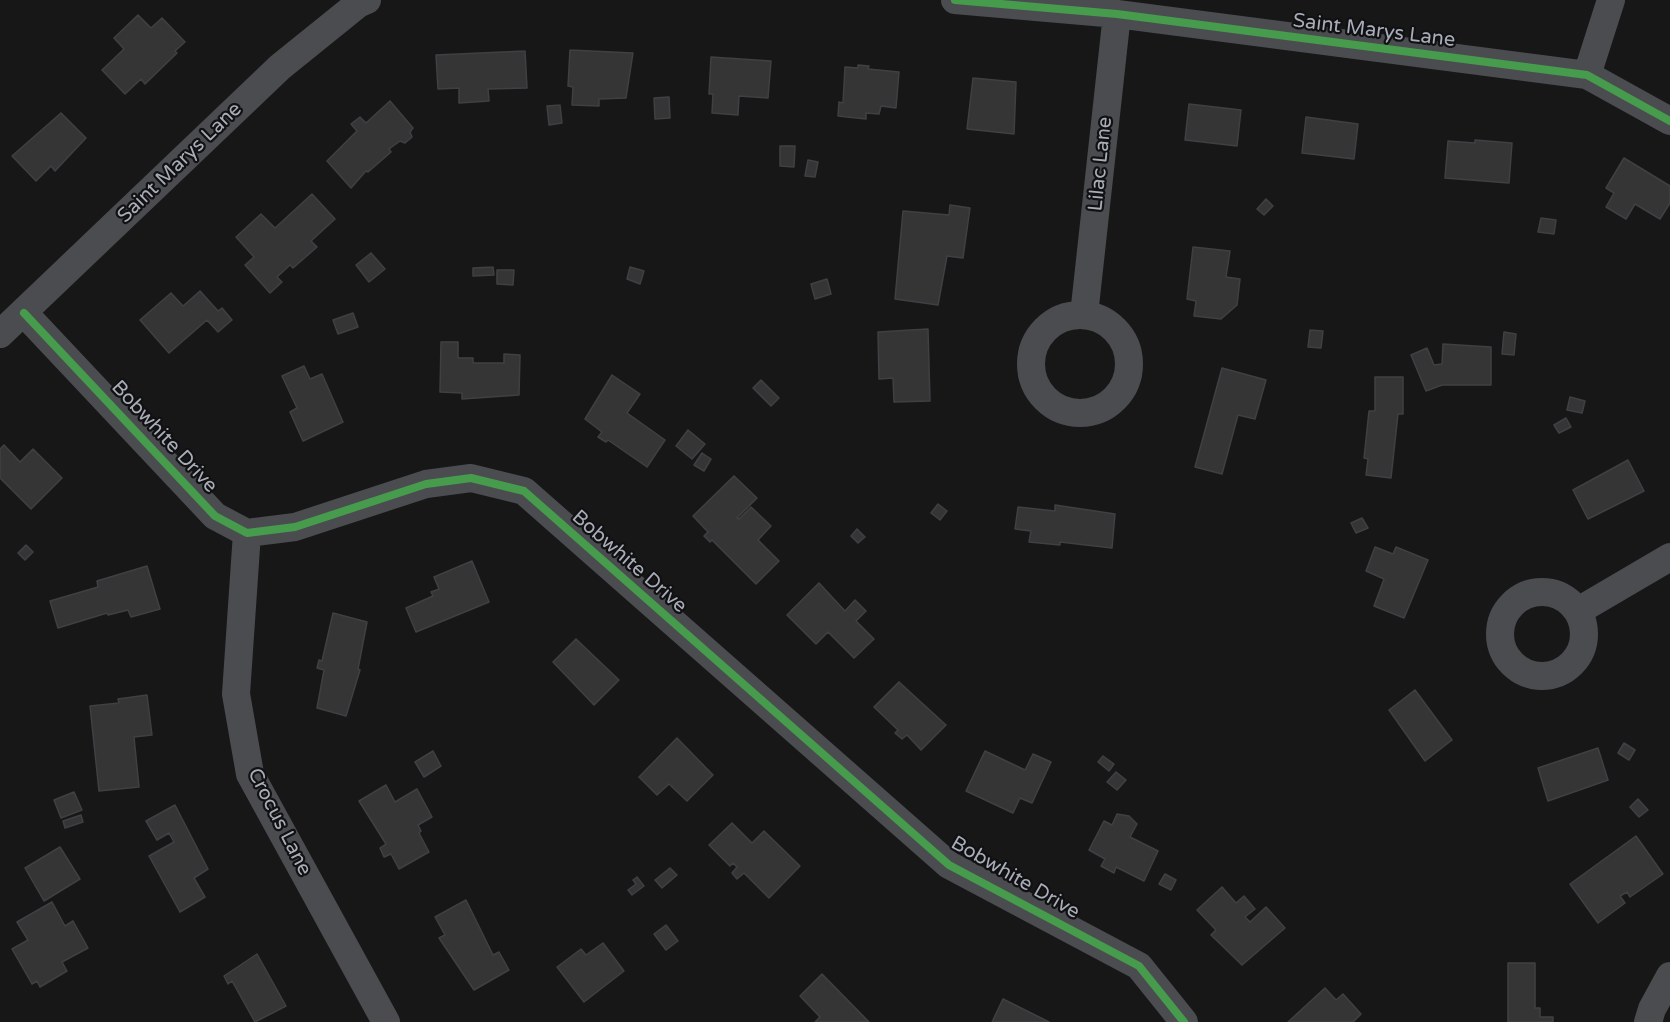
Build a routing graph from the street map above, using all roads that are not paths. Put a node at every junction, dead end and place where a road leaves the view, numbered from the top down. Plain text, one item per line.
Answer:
1 (367, 0) edge
2 (955, 0) edge
3 (1611, 0) edge
4 (1117, 14) junction
5 (1587, 75) junction
6 (1670, 121) edge
7 (24, 313) junction
8 (1084, 315) dead end
9 (0, 334) edge
10 (247, 533) junction
11 (1670, 557) edge
12 (1578, 611) dead end
13 (1670, 976) edge
14 (386, 1022) edge
15 (1184, 1022) edge
16 (1648, 1022) edge

1 - 7 street, Saint Marys Lane
2 - 4 street, Saint Marys Lane
3 - 5 street
4 - 5 street, Saint Marys Lane
4 - 8 street, Lilac Lane
5 - 6 street, Saint Marys Lane
7 - 9 street, Saint Marys Lane
7 - 10 street, Bobwhite Drive
10 - 14 street, Crocus Lane
10 - 15 street, Bobwhite Drive
11 - 12 street
13 - 16 street

